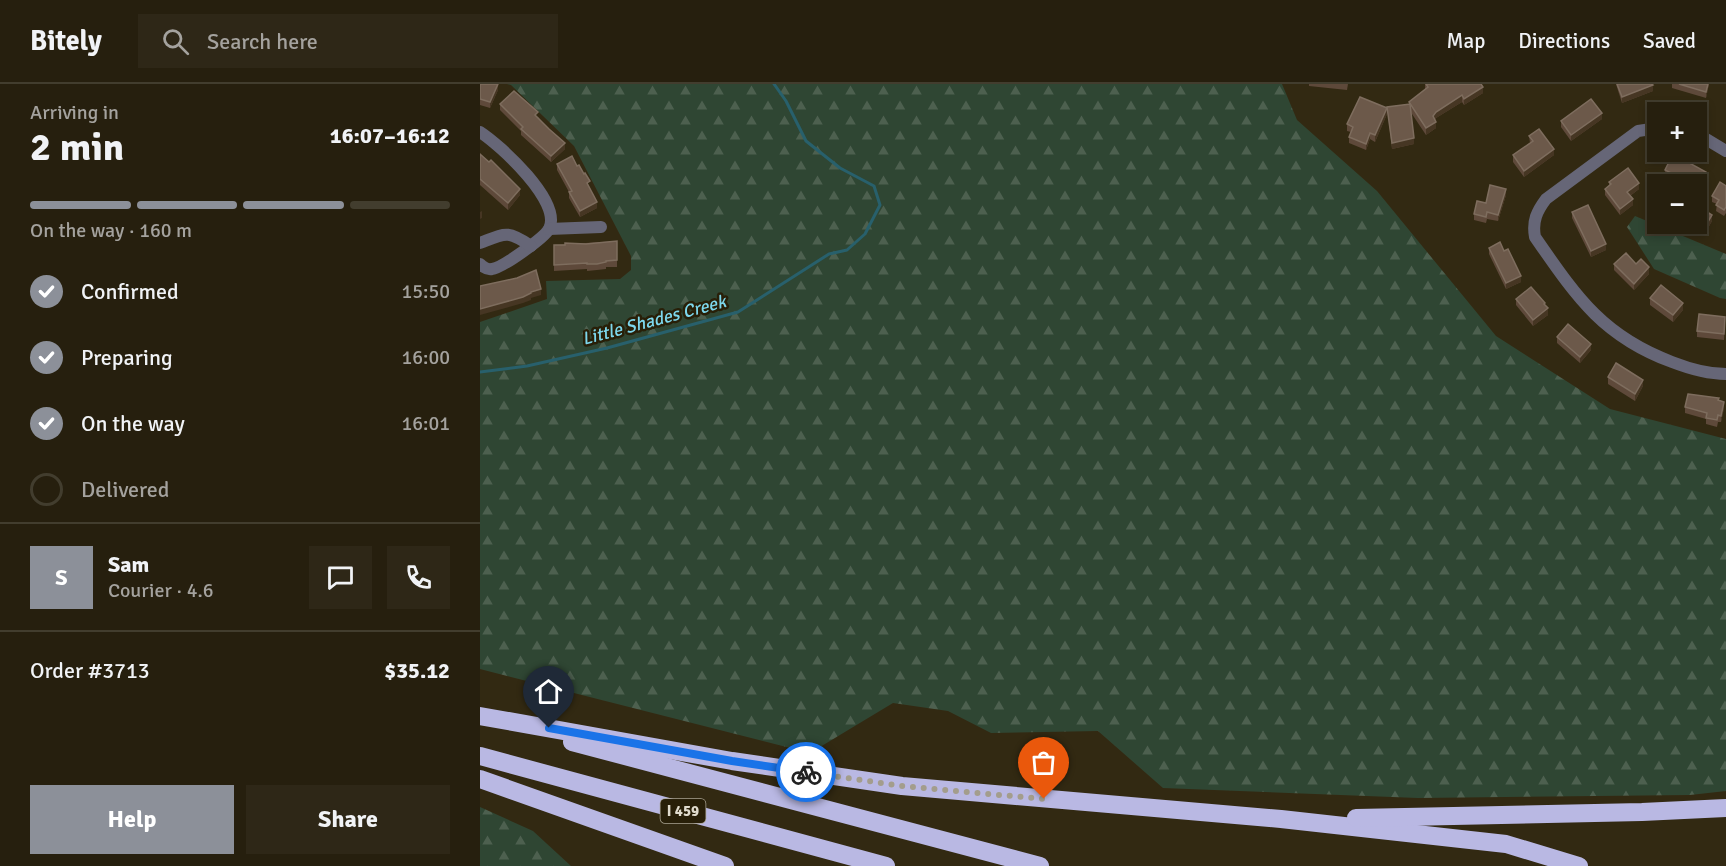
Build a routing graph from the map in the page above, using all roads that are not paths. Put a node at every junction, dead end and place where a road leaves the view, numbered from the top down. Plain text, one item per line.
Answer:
1 (1647, 130) edge
2 (480, 132) edge
3 (1707, 139) edge
4 (1726, 151) edge
5 (601, 227) dead end
6 (549, 229) junction
7 (480, 243) edge
8 (531, 246) junction
9 (480, 264) edge
10 (1726, 374) edge
11 (480, 716) edge
12 (480, 756) edge
13 (480, 779) edge
14 (1726, 808) edge
15 (1281, 819) junction
16 (725, 866) edge
17 (886, 866) edge
18 (1040, 866) edge
19 (1579, 866) edge

1 - 10 street
2 - 6 street
3 - 4 street
5 - 6 street
6 - 8 street
7 - 8 street
8 - 9 street
11 - 15 highway
11 - 18 highway, I 459
12 - 17 highway, I 459
13 - 16 highway
14 - 15 highway
15 - 19 highway

